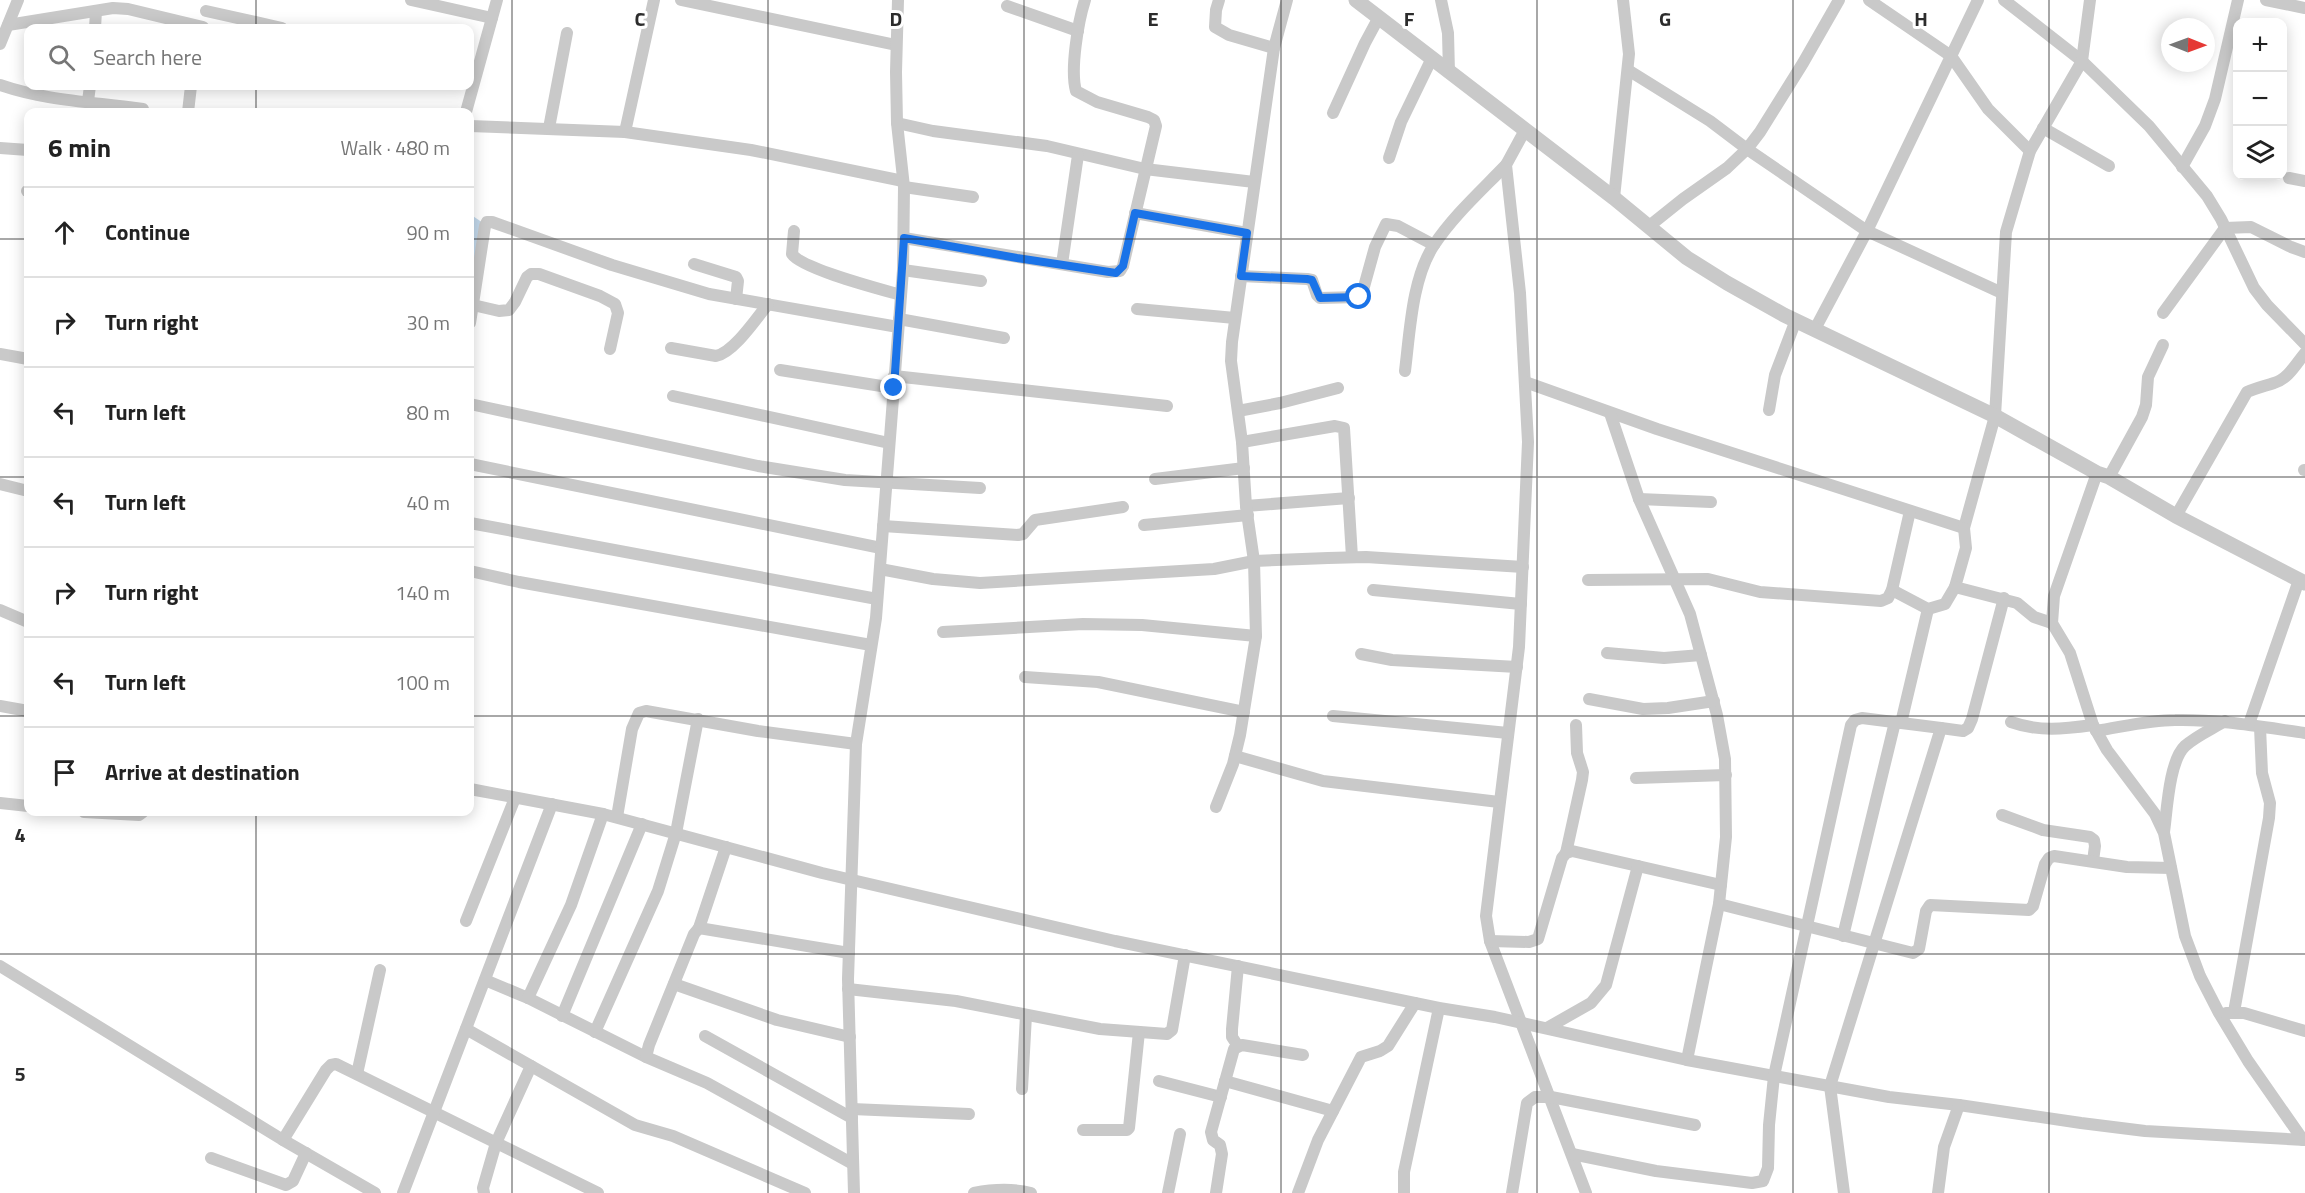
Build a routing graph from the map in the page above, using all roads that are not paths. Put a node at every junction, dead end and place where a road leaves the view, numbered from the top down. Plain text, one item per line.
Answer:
1 (18, 0) edge
2 (411, 0) edge
3 (497, 0) edge
4 (654, 0) edge
5 (681, 0) edge
6 (898, 0) edge
7 (1085, 0) edge
8 (1219, 0) edge
9 (1287, 0) edge
10 (1356, 0) edge
11 (1441, 0) edge
12 (1623, 0) edge
13 (1839, 0) edge
14 (1869, 0) edge
15 (1978, 0) edge
16 (2004, 0) edge
17 (2090, 0) edge
18 (2238, 0) edge
19 (2265, 0) edge
20 (207, 6) edge
21 (1007, 6) dead end
22 (2305, 8) edge
23 (96, 11) junction
24 (1379, 17) junction
25 (492, 18) junction
26 (94, 24) edge
27 (187, 24) edge
28 (204, 24) edge
29 (268, 24) edge
30 (8, 25) junction
31 (1078, 31) junction
32 (567, 33) dead end
33 (0, 44) edge
34 (896, 45) junction
35 (1274, 48) junction
36 (1951, 56) junction
37 (1432, 58) junction
38 (2082, 61) junction
39 (474, 69) edge
40 (1628, 70) junction
41 (1449, 73) junction
42 (0, 85) edge
43 (89, 90) edge
44 (191, 90) edge
45 (470, 90) edge
46 (88, 101) junction
47 (131, 108) edge
48 (188, 108) edge
49 (467, 108) edge
50 (1333, 113) dead end
51 (897, 123) junction
52 (474, 126) edge
53 (549, 128) junction
54 (2043, 128) junction
55 (1525, 130) junction
56 (625, 132) junction
57 (0, 148) edge
58 (1747, 149) junction
59 (24, 150) edge
60 (2030, 151) junction
61 (1078, 154) junction
62 (1389, 158) dead end
63 (1506, 165) junction
64 (2109, 166) dead end
65 (2182, 167) junction
66 (1144, 169) junction
67 (2289, 178) dead end
68 (2305, 181) edge
69 (1254, 182) junction
70 (904, 184) junction
71 (973, 197) dead end
72 (1614, 198) junction
73 (1135, 213) junction
74 (1648, 227) junction
75 (2225, 228) junction
76 (794, 231) dead end
77 (1867, 231) junction
78 (1247, 233) junction
79 (904, 238) junction
80 (1434, 245) junction
81 (2305, 252) edge
82 (694, 264) dead end
83 (1062, 264) junction
84 (903, 270) junction
85 (1241, 276) junction
86 (981, 281) dead end
87 (2002, 293) junction
88 (901, 295) junction
89 (474, 298) edge
90 (736, 299) junction
91 (768, 304) junction
92 (474, 305) edge
93 (1137, 309) dead end
94 (2163, 313) dead end
95 (1235, 318) junction
96 (1796, 320) junction
97 (899, 323) junction
98 (1815, 329) junction
99 (1004, 338) dead end
100 (2305, 344) edge
101 (2163, 345) dead end
102 (671, 348) dead end
103 (610, 349) dead end
104 (2305, 353) edge
105 (0, 354) edge
106 (24, 358) edge
107 (780, 370) dead end
108 (1405, 370) dead end
109 (894, 382) junction
110 (1526, 382) junction
111 (1338, 388) dead end
112 (673, 396) dead end
113 (474, 405) edge
114 (1167, 406) dead end
115 (1769, 410) dead end
116 (1238, 411) junction
117 (1610, 413) junction
118 (1995, 416) junction
119 (1242, 442) junction
120 (889, 443) junction
121 (474, 465) edge
122 (1244, 468) junction
123 (2103, 475) junction
124 (1155, 478) dead end
125 (886, 482) junction
126 (0, 484) edge
127 (980, 488) dead end
128 (24, 490) edge
129 (1349, 498) junction
130 (1640, 499) junction
131 (1711, 502) dead end
132 (1123, 507) dead end
133 (1247, 510) junction
134 (1910, 511) junction
135 (2176, 516) junction
136 (474, 524) edge
137 (1144, 525) dead end
138 (883, 526) junction
139 (1965, 528) junction
140 (881, 548) junction
141 (1352, 557) junction
142 (1254, 561) junction
143 (1522, 567) junction
144 (879, 569) junction
145 (474, 572) edge
146 (1587, 580) dead end
147 (1676, 580) junction
148 (2302, 582) edge
149 (1954, 586) junction
150 (1373, 590) dead end
151 (1892, 590) junction
152 (877, 598) junction
153 (2004, 598) junction
154 (1521, 604) junction
155 (1928, 609) junction
156 (0, 610) edge
157 (24, 620) edge
158 (2052, 623) junction
159 (943, 632) dead end
160 (1256, 636) junction
161 (871, 645) junction
162 (1607, 653) dead end
163 (1360, 654) dead end
164 (1701, 655) junction
165 (1517, 667) junction
166 (1025, 677) dead end
167 (1589, 699) dead end
168 (1714, 701) junction
169 (0, 706) edge
170 (24, 710) edge
171 (1244, 712) junction
172 (1333, 717) dead end
173 (698, 719) junction
174 (2011, 722) dead end
175 (2225, 722) junction
176 (1898, 723) junction
177 (1576, 725) dead end
178 (2254, 725) junction
179 (1941, 728) junction
180 (2094, 728) junction
181 (1508, 733) junction
182 (2305, 733) edge
183 (856, 744) junction
184 (1235, 756) junction
185 (1726, 775) junction
186 (1636, 778) dead end
187 (474, 790) edge
188 (515, 798) junction
189 (1499, 802) junction
190 (0, 803) edge
191 (552, 804) junction
192 (24, 806) edge
193 (1216, 807) dead end
194 (603, 814) junction
195 (2002, 815) dead end
196 (617, 818) junction
197 (642, 824) junction
198 (676, 833) junction
199 (2164, 833) junction
200 (726, 847) junction
201 (1566, 853) junction
202 (2092, 861) junction
203 (1638, 866) junction
204 (2171, 868) junction
205 (850, 879) junction
206 (1721, 885) junction
207 (1719, 904) junction
208 (466, 921) dead end
209 (1807, 927) junction
210 (699, 928) junction
211 (1843, 936) junction
212 (1490, 941) junction
213 (1874, 944) junction
214 (849, 953) junction
215 (1185, 955) junction
216 (0, 966) edge
217 (1238, 966) junction
218 (380, 970) dead end
219 (485, 980) junction
220 (674, 984) junction
221 (848, 989) junction
222 (528, 998) junction
223 (1415, 1003) junction
224 (1439, 1008) junction
225 (2234, 1012) junction
226 (2219, 1013) junction
227 (1026, 1015) junction
228 (562, 1016) junction
229 (1521, 1023) junction
230 (1547, 1028) junction
231 (466, 1029) junction
232 (2305, 1031) edge
233 (595, 1032) junction
234 (1139, 1032) junction
235 (705, 1036) dead end
236 (850, 1037) junction
237 (1238, 1046) junction
238 (1303, 1055) dead end
239 (646, 1057) junction
240 (1687, 1060) junction
241 (531, 1066) junction
242 (357, 1074) junction
243 (1774, 1076) junction
244 (1225, 1081) junction
245 (1159, 1082) dead end
246 (1830, 1086) junction
247 (1023, 1089) dead end
248 (1221, 1097) junction
249 (1551, 1097) junction
250 (1959, 1105) junction
251 (1333, 1111) junction
252 (433, 1113) junction
253 (852, 1114) junction
254 (969, 1114) dead end
255 (1695, 1125) dead end
256 (1083, 1130) dead end
257 (1180, 1134) dead end
258 (283, 1140) junction
259 (2304, 1140) edge
260 (496, 1143) junction
261 (306, 1153) junction
262 (1572, 1154) junction
263 (211, 1158) dead end
264 (853, 1164) junction
265 (1751, 1188) edge
266 (990, 1191) edge
267 (596, 1192) edge
268 (375, 1193) edge
269 (404, 1193) edge
270 (484, 1193) edge
271 (805, 1193) edge
272 (854, 1193) edge
273 (974, 1193) edge
274 (1031, 1193) edge
275 (1168, 1193) edge
276 (1216, 1193) edge
277 (1298, 1193) edge
278 (1404, 1193) edge
279 (1512, 1193) edge
280 (1586, 1193) edge
281 (1844, 1193) edge
282 (1938, 1193) edge

1 - 30 street
2 - 25 street
3 - 25 street
4 - 56 street
5 - 34 street
6 - 34 street
7 - 31 street
8 - 35 street
9 - 35 street
10 - 24 street
11 - 41 street
12 - 40 street
13 - 58 street
14 - 36 street
15 - 36 street
16 - 38 street
17 - 38 street
18 - 65 street
19 - 22 street
20 - 28 street
20 - 29 street
21 - 31 street
23 - 26 street
23 - 27 street
23 - 30 street
24 - 37 street
24 - 50 street
25 - 39 street
30 - 33 street
31 - 66 street
32 - 53 street
34 - 51 street
35 - 69 street
36 - 60 street
36 - 77 street
37 - 41 street
37 - 62 street
38 - 54 street
38 - 65 street
40 - 58 street
40 - 72 street
41 - 55 street
42 - 46 street
43 - 46 street
44 - 48 street
45 - 49 street
46 - 47 street
51 - 61 street
51 - 70 street
52 - 53 street
53 - 56 street
54 - 60 street
54 - 64 street
55 - 63 street
55 - 72 street
56 - 70 street
57 - 59 street
58 - 74 street
58 - 77 street
60 - 87 street
61 - 66 street
61 - 83 street
63 - 80 street
63 - 110 street
65 - 75 street
66 - 69 street
66 - 73 street
67 - 68 street
69 - 78 street
70 - 71 street
70 - 79 street
72 - 74 street
73 - 78 street
73 - 83 street
74 - 96 street
75 - 81 street
75 - 94 street
75 - 100 street
76 - 88 street
77 - 87 street
77 - 98 street
78 - 85 street
79 - 83 street
79 - 84 street
80 - 85 street
80 - 108 street
82 - 90 street
84 - 86 street
84 - 88 street
85 - 95 street
87 - 118 street
88 - 97 street
89 - 90 street
90 - 91 street
91 - 97 street
91 - 102 street
92 - 103 street
93 - 95 street
95 - 116 street
96 - 98 street
96 - 115 street
97 - 99 street
97 - 109 street
98 - 118 street
101 - 123 street
104 - 135 street
105 - 106 street
107 - 109 street
109 - 114 street
109 - 120 street
110 - 117 street
110 - 143 street
111 - 116 street
112 - 120 street
113 - 125 street
116 - 119 street
117 - 130 street
117 - 134 street
118 - 123 street
118 - 139 street
119 - 122 street
119 - 129 street
120 - 125 street
121 - 140 street
122 - 124 street
122 - 133 street
123 - 135 street
123 - 158 street
125 - 127 street
125 - 138 street
126 - 128 street
129 - 133 street
129 - 141 street
130 - 131 street
130 - 147 street
132 - 138 street
133 - 137 street
133 - 142 street
134 - 139 street
134 - 151 street
135 - 148 street
136 - 152 street
138 - 140 street
139 - 149 street
140 - 144 street
141 - 142 street
141 - 143 street
142 - 144 street
142 - 160 street
143 - 154 street
144 - 152 street
145 - 161 street
146 - 147 street
147 - 151 street
147 - 164 street
148 - 178 street
149 - 153 street
149 - 155 street
150 - 154 street
151 - 155 street
152 - 161 street
153 - 158 street
153 - 179 street
154 - 165 street
155 - 176 street
156 - 157 street
158 - 180 street
159 - 160 street
160 - 171 street
161 - 183 street
162 - 164 street
163 - 165 street
164 - 168 street
165 - 181 street
166 - 171 street
167 - 168 street
168 - 185 street
169 - 170 street
171 - 184 street
172 - 181 street
173 - 183 street
173 - 196 street
173 - 198 street
174 - 180 street
175 - 178 street
175 - 180 street
175 - 199 street
176 - 179 street
176 - 209 street
176 - 211 street
177 - 201 street
178 - 182 street
178 - 225 street
179 - 213 street
180 - 199 street
181 - 189 street
183 - 205 street
184 - 189 street
184 - 193 street
185 - 186 street
185 - 206 street
187 - 188 street
188 - 191 street
188 - 208 street
189 - 212 street
190 - 192 street
191 - 194 street
191 - 219 street
194 - 196 street
194 - 222 street
195 - 202 street
196 - 197 street
197 - 198 street
197 - 228 street
198 - 200 street
198 - 233 street
199 - 204 street
200 - 205 street
200 - 210 street
201 - 203 street
201 - 212 street
202 - 204 street
202 - 213 street
203 - 206 street
203 - 230 street
204 - 226 street
205 - 214 street
205 - 215 street
206 - 207 street
207 - 209 street
207 - 240 street
209 - 211 street
209 - 243 street
210 - 214 street
210 - 220 street
211 - 213 street
212 - 229 street
213 - 246 street
214 - 221 street
215 - 217 street
215 - 234 street
216 - 258 street
217 - 223 street
217 - 237 street
218 - 242 street
219 - 222 street
219 - 231 street
220 - 236 street
220 - 239 street
221 - 227 street
221 - 236 street
222 - 228 street
223 - 224 street
223 - 251 street
224 - 229 street
224 - 278 street
225 - 226 street
225 - 232 street
226 - 259 street
227 - 234 street
227 - 247 street
228 - 233 street
229 - 230 street
229 - 249 street
230 - 240 street
231 - 241 street
231 - 252 street
233 - 239 street
234 - 256 street
235 - 253 street
236 - 253 street
237 - 238 street
237 - 244 street
239 - 264 street
240 - 243 street
241 - 260 street
241 - 271 street
242 - 252 street
242 - 258 street
243 - 246 street
243 - 265 street
244 - 248 street
244 - 251 street
245 - 248 street
246 - 250 street
246 - 281 street
248 - 276 street
249 - 255 street
249 - 262 street
249 - 279 street
250 - 259 street
250 - 282 street
251 - 277 street
252 - 260 street
252 - 269 street
253 - 254 street
253 - 264 street
257 - 275 street
258 - 261 street
260 - 267 street
260 - 270 street
261 - 263 street
261 - 268 street
262 - 265 street
262 - 280 street
264 - 272 street
266 - 273 street
266 - 274 street

